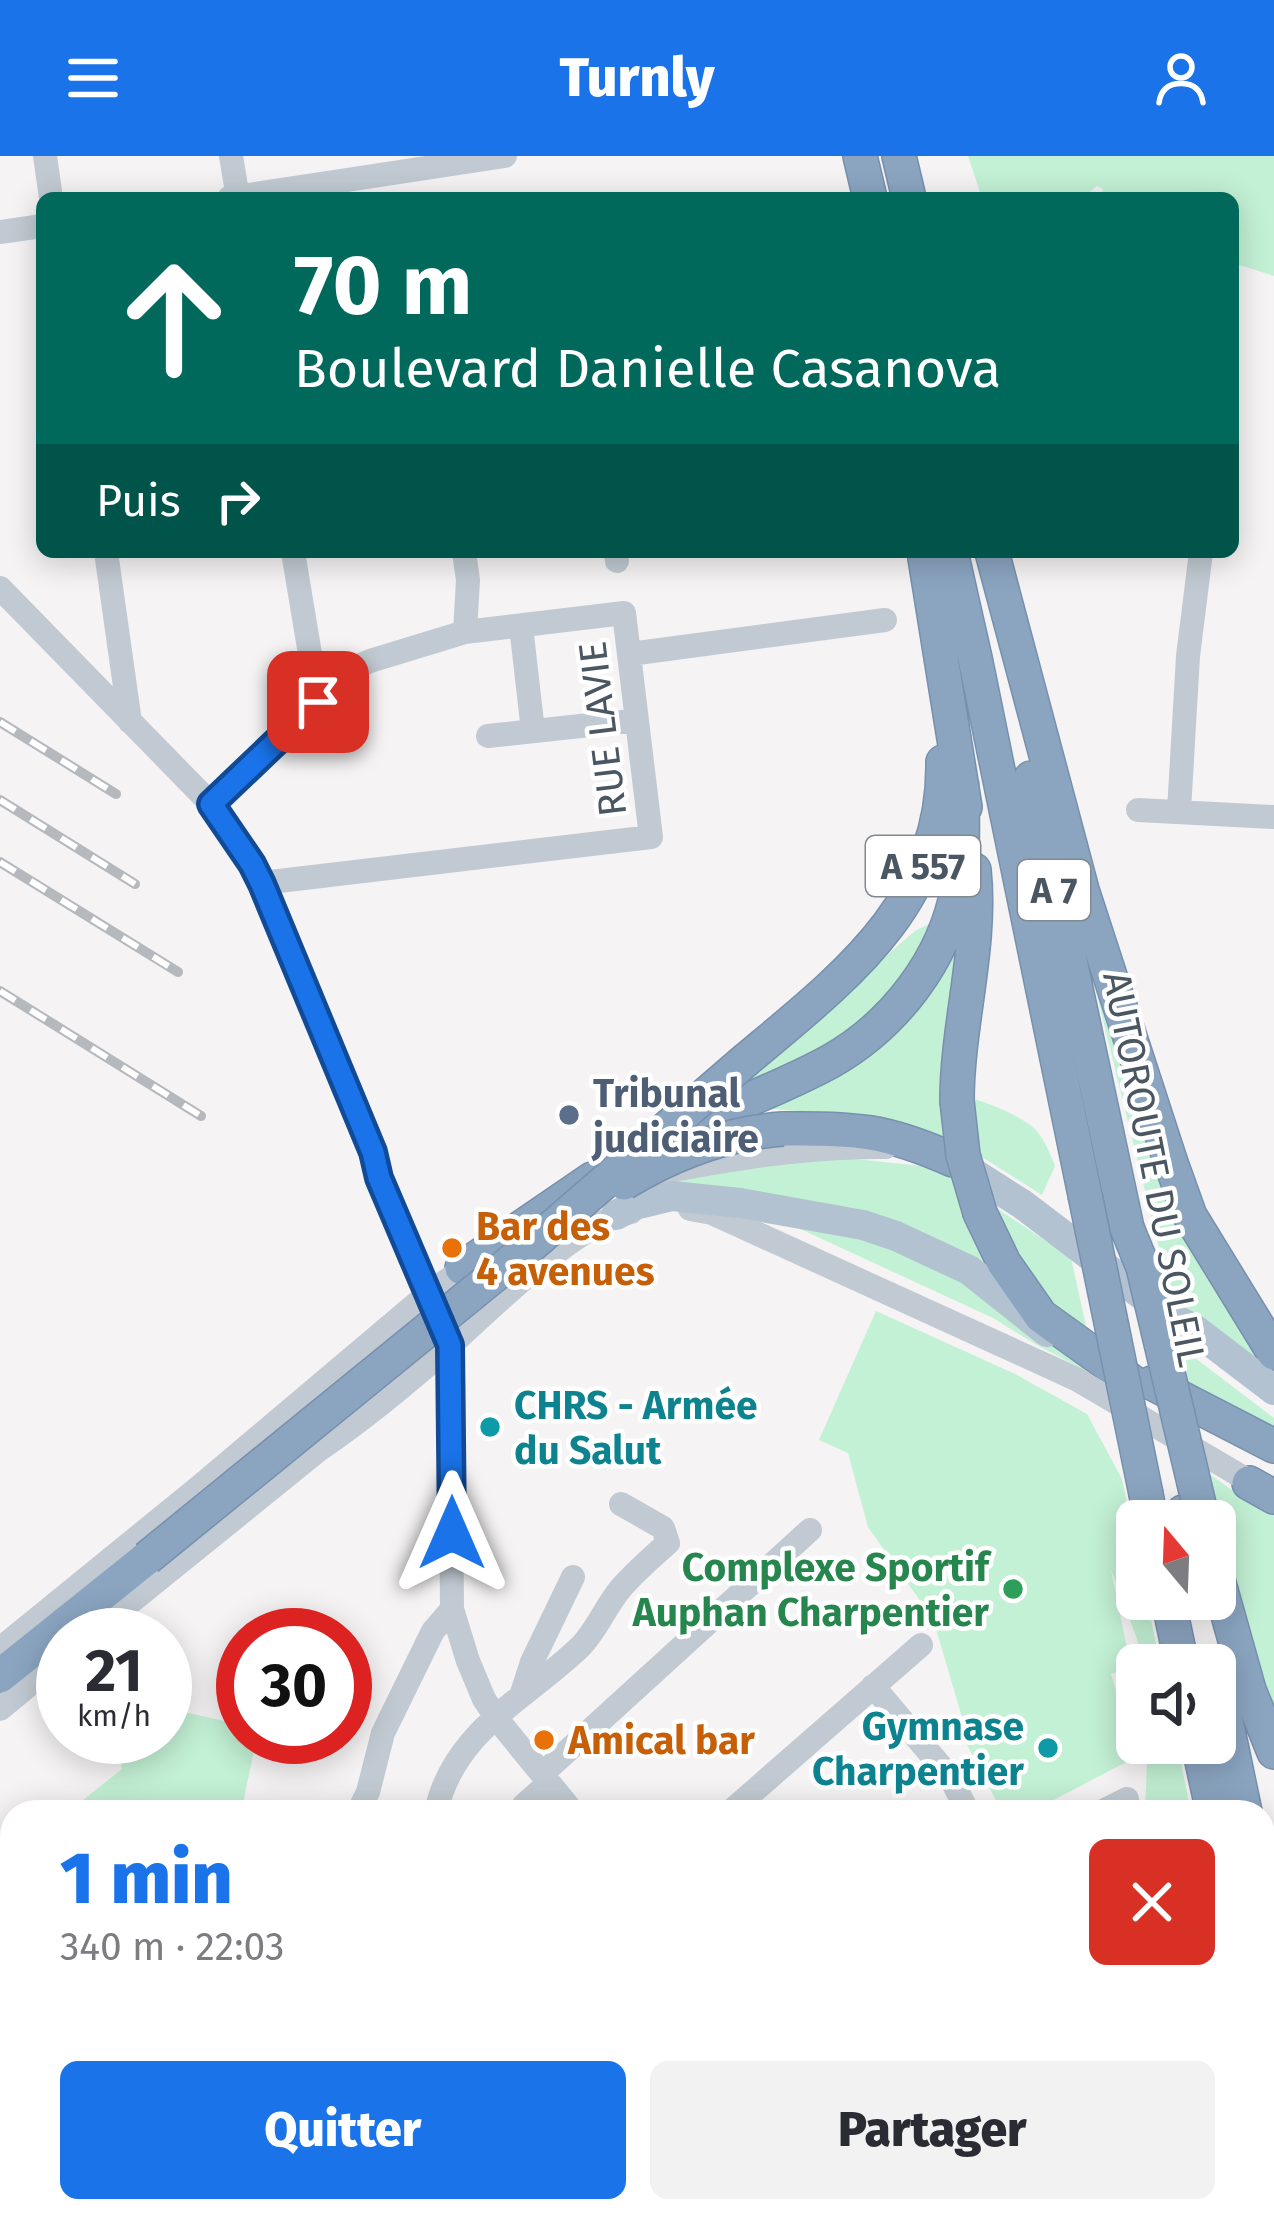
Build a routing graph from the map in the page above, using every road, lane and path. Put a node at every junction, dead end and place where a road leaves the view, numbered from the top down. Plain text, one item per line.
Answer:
1 (44, 156) edge
2 (231, 156) edge
3 (505, 156) edge
4 (857, 156) edge
5 (899, 156) edge
6 (418, 163) edge
7 (50, 192) edge
8 (234, 192) edge
9 (266, 192) edge
10 (865, 192) edge
11 (908, 192) edge
12 (36, 227) edge
13 (0, 232) edge
14 (107, 558) edge
15 (293, 558) edge
16 (465, 558) edge
17 (925, 558) edge
18 (952, 558) edge
19 (989, 558) edge
20 (990, 558) edge
21 (1201, 558) edge
22 (0, 588) edge
23 (933, 604) junction
24 (885, 620) dead end
25 (520, 626) junction
26 (465, 632) junction
27 (630, 654) junction
28 (318, 702) junction
29 (637, 720) junction
30 (130, 723) junction
31 (533, 731) junction
32 (488, 736) dead end
33 (962, 786) junction
34 (211, 804) junction
35 (1138, 810) dead end
36 (1179, 812) junction
37 (1274, 817) edge
38 (262, 884) junction
39 (953, 1160) junction
40 (1190, 1216) junction
41 (604, 1221) junction
42 (528, 1248) junction
43 (462, 1268) junction
44 (429, 1293) junction
45 (1171, 1317) junction
46 (447, 1337) junction
47 (1091, 1353) junction
48 (1274, 1353) edge
49 (352, 1357) junction
50 (1274, 1373) edge
51 (1134, 1383) junction
52 (377, 1387) junction
53 (1274, 1390) edge
54 (1274, 1407) edge
55 (1274, 1446) edge
56 (320, 1449) junction
57 (1268, 1484) edge
58 (1169, 1500) edge
59 (1171, 1500) edge
60 (621, 1504) dead end
61 (811, 1530) dead end
62 (573, 1577) dead end
63 (123, 1608) edge
64 (452, 1609) junction
65 (1229, 1620) edge
66 (921, 1645) dead end
67 (0, 1649) edge
68 (0, 1676) edge
69 (36, 1680) edge
70 (873, 1686) junction
71 (520, 1699) junction
72 (0, 1709) edge
73 (497, 1719) junction
74 (1274, 1752) edge
75 (1203, 1764) edge
76 (1235, 1764) edge
77 (546, 1778) junction
78 (364, 1800) edge
79 (439, 1800) edge
80 (528, 1800) edge
81 (563, 1800) edge
82 (744, 1800) edge
83 (962, 1800) edge
84 (1210, 1800) edge
85 (1243, 1800) edge

1 - 7 street
2 - 8 street
3 - 6 street
4 - 10 highway
5 - 11 highway
6 - 9 street
12 - 13 street
14 - 30 street
15 - 28 street
16 - 26 street
17 - 23 highway
18 - 58 highway, AUTOROUTE DU SOLEIL / A 7, bridge
19 - 59 highway, AUTOROUTE DU SOLEIL / A 7, bridge
20 - 40 highway
21 - 36 street
22 - 30 street
23 - 33 highway
23 - 42 highway, A 557, bridge
24 - 27 street
25 - 26 street
25 - 27 street, RUE LAVIE
25 - 31 street
26 - 28 street
27 - 29 street, RUE LAVIE
28 - 34 street
29 - 31 street
29 - 38 street, RUE LAVIE
30 - 34 street
31 - 32 street
33 - 43 highway
33 - 47 highway, bridge
34 - 38 street
35 - 36 street
36 - 37 street
38 - 44 street
39 - 42 highway, bridge
39 - 43 street
39 - 45 main road
40 - 48 highway
40 - 50 highway
41 - 46 street
41 - 51 main road
41 - 57 street
42 - 68 highway, A 557, bridge
43 - 44 street
44 - 46 street
44 - 49 street
45 - 53 main road
45 - 54 street
46 - 52 street
46 - 56 street
46 - 64 street
47 - 51 highway
47 - 55 highway
49 - 52 street
49 - 67 street
51 - 57 main road
52 - 56 street
56 - 63 street
60 - 71 street
61 - 77 street
62 - 71 street
64 - 73 street
64 - 78 street
65 - 74 highway
66 - 70 street
69 - 72 street
70 - 82 street
70 - 83 street
71 - 73 street
73 - 77 street
73 - 79 street
75 - 84 highway
76 - 85 highway
77 - 80 street
77 - 81 street

